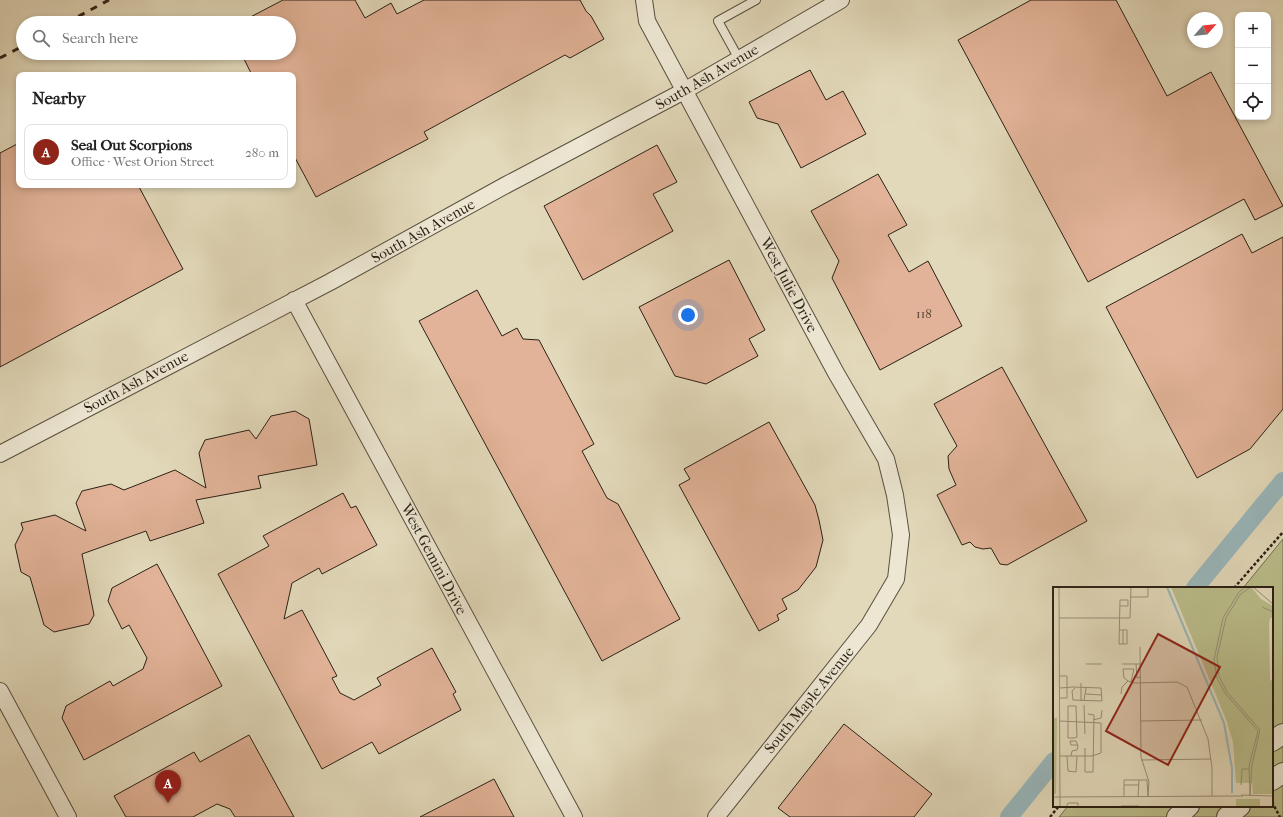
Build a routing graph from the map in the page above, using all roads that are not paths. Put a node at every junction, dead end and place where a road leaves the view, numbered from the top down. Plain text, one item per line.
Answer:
1 (644, 0) edge
2 (756, 0) edge
3 (841, 0) edge
4 (739, 59) junction
5 (684, 91) junction
6 (294, 300) junction
7 (0, 454) edge
8 (896, 579) joint
9 (0, 691) edge
10 (1283, 734) edge
11 (1273, 740) edge
12 (1283, 773) edge
13 (1273, 779) edge
14 (1188, 807) edge
15 (1239, 807) edge
16 (68, 817) edge
17 (574, 817) edge
18 (716, 817) edge
19 (1177, 817) edge
20 (1227, 817) edge

1 - 5 street, West Julie Drive
2 - 4 lane
3 - 4 street, South Ash Avenue
4 - 5 street, South Ash Avenue
5 - 6 street, South Ash Avenue
5 - 8 street, West Julie Drive
6 - 7 street, South Ash Avenue
6 - 17 street, West Gemini Drive
8 - 18 street, South Maple Avenue
9 - 16 street
10 - 11 street
12 - 13 street
14 - 19 street
15 - 20 street

